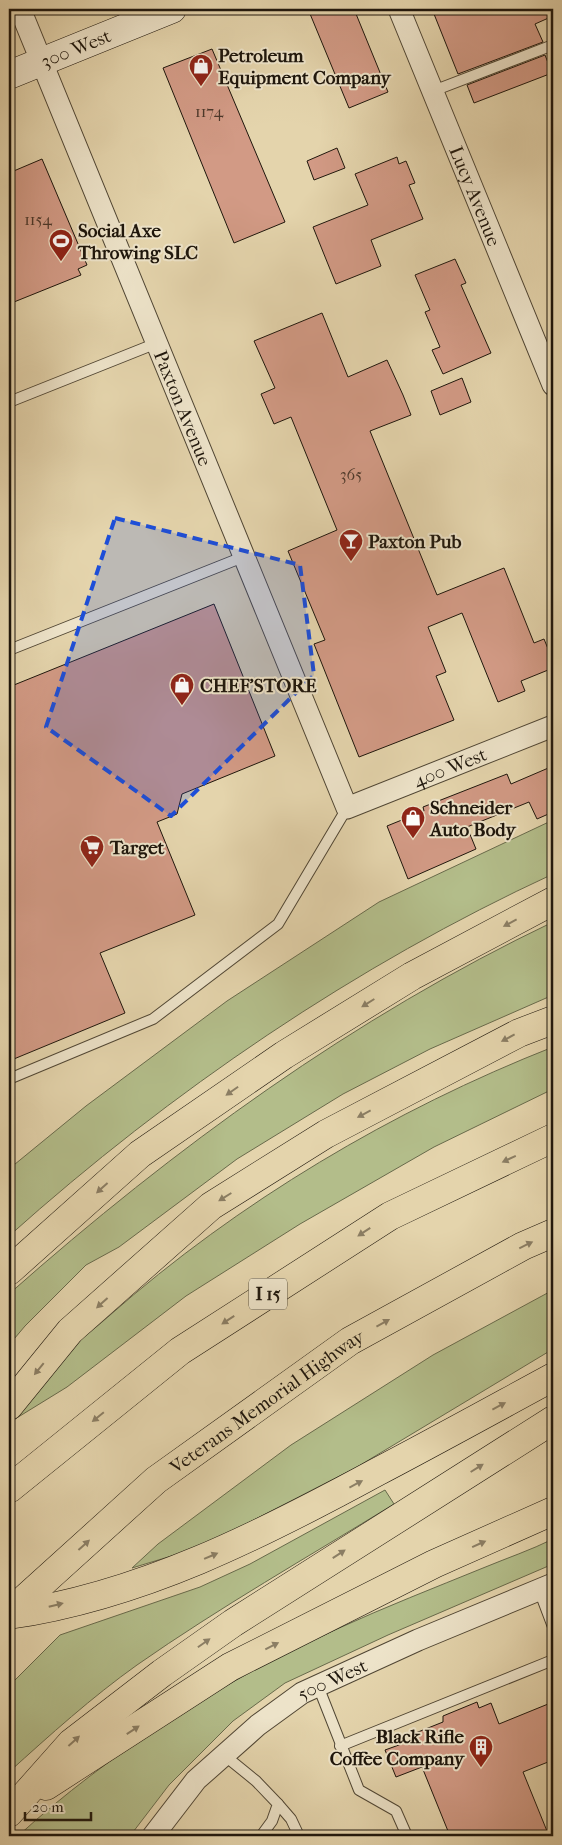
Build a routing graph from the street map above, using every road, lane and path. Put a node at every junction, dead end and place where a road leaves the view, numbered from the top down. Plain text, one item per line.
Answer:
1 (20, 9) edge
2 (172, 9) edge
3 (399, 9) edge
4 (553, 44) edge
5 (42, 61) junction
6 (9, 75) edge
7 (433, 91) junction
8 (157, 343) junction
9 (553, 385) edge
10 (9, 402) edge
11 (243, 557) junction
12 (9, 650) edge
13 (553, 726) edge
14 (346, 808) junction
15 (553, 901) edge
16 (553, 1020) edge
17 (9, 1079) edge
18 (553, 1138) edge
19 (553, 1233) edge
20 (9, 1271) edge
21 (553, 1377) edge
22 (9, 1406) edge
23 (553, 1420) edge
24 (9, 1490) edge
25 (553, 1511) edge
26 (546, 1587) edge
27 (9, 1614) edge
28 (553, 1627) edge
29 (553, 1660) edge
30 (318, 1686) junction
31 (340, 1746) junction
32 (224, 1755) junction
33 (278, 1804) junction
34 (14, 1809) edge
35 (153, 1836) edge
36 (261, 1836) edge
37 (299, 1836) edge
38 (407, 1836) edge

1 - 5 street, Paxton Avenue
2 - 5 main road, 300 West
3 - 7 street, Lucy Avenue
4 - 7 lane
5 - 6 main road, 300 West
5 - 8 street, Paxton Avenue
7 - 9 street, Lucy Avenue
8 - 10 lane
8 - 11 street, Paxton Avenue
11 - 12 lane
11 - 14 street, Paxton Avenue
13 - 14 street, 400 West
14 - 17 lane
15 -> 20 highway
16 -> 22 highway
18 -> 24 highway, I 15
27 -> 19 highway, Veterans Memorial Highway
27 -> 21 highway
34 -> 23 highway
34 -> 25 highway
26 - 28 lane
26 - 30 street, 500 West
29 - 31 lane
30 - 31 lane
30 - 32 street, 500 West
31 - 38 lane
32 - 33 lane
32 - 35 street, 500 West
33 - 36 lane
33 - 37 lane

